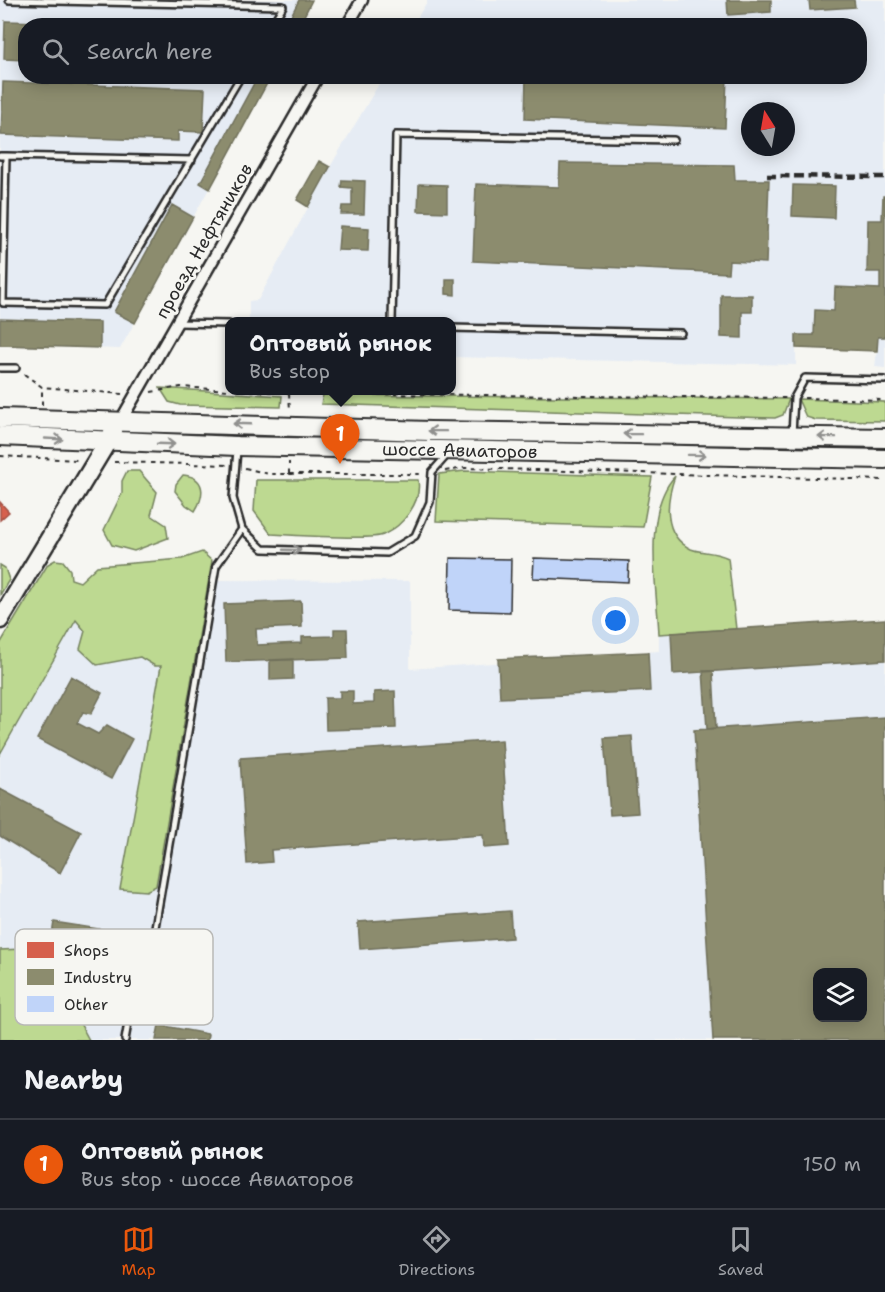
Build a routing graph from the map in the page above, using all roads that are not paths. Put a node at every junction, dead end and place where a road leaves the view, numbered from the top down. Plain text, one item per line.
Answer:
1 (9, 0) edge
2 (362, 0) edge
3 (276, 18) edge
4 (352, 18) edge
5 (236, 84) edge
6 (313, 84) edge
7 (674, 140) dead end
8 (3, 156) edge
9 (192, 160) junction
10 (392, 317) edge
11 (175, 323) junction
12 (225, 324) edge
13 (456, 328) edge
14 (681, 333) dead end
15 (0, 368) edge
16 (16, 368) road end
17 (885, 380) edge
18 (0, 418) edge
19 (120, 422) junction
20 (0, 436) edge
21 (792, 437) junction
22 (885, 438) edge
23 (107, 442) junction
24 (237, 446) junction
25 (451, 450) junction
26 (885, 459) edge
27 (242, 529) junction
28 (0, 620) edge
29 (155, 929) edge
30 (128, 1025) edge
31 (125, 1040) edge

1 - 3 lane
2 - 4 street
5 - 9 lane
6 - 11 street, проезд Нефтяников
7 - 10 lane
8 - 9 lane
8 - 9 lane
11 - 12 lane
11 - 19 street, проезд Нефтяников
13 - 14 lane
15 - 16 lane
17 - 21 lane
18 - 19 main road, шоссе Авиаторов
21 -> 19 main road, шоссе Авиаторов
19 - 23 main road
20 -> 23 main road, шоссе Авиаторов
22 -> 21 main road, шоссе Авиаторов
23 -> 24 main road, шоссе Авиаторов
23 - 28 main road
24 - 25 main road, шоссе Авиаторов
24 - 27 lane
25 -> 26 main road, шоссе Авиаторов
27 -> 25 lane
27 - 29 lane
30 - 31 lane

